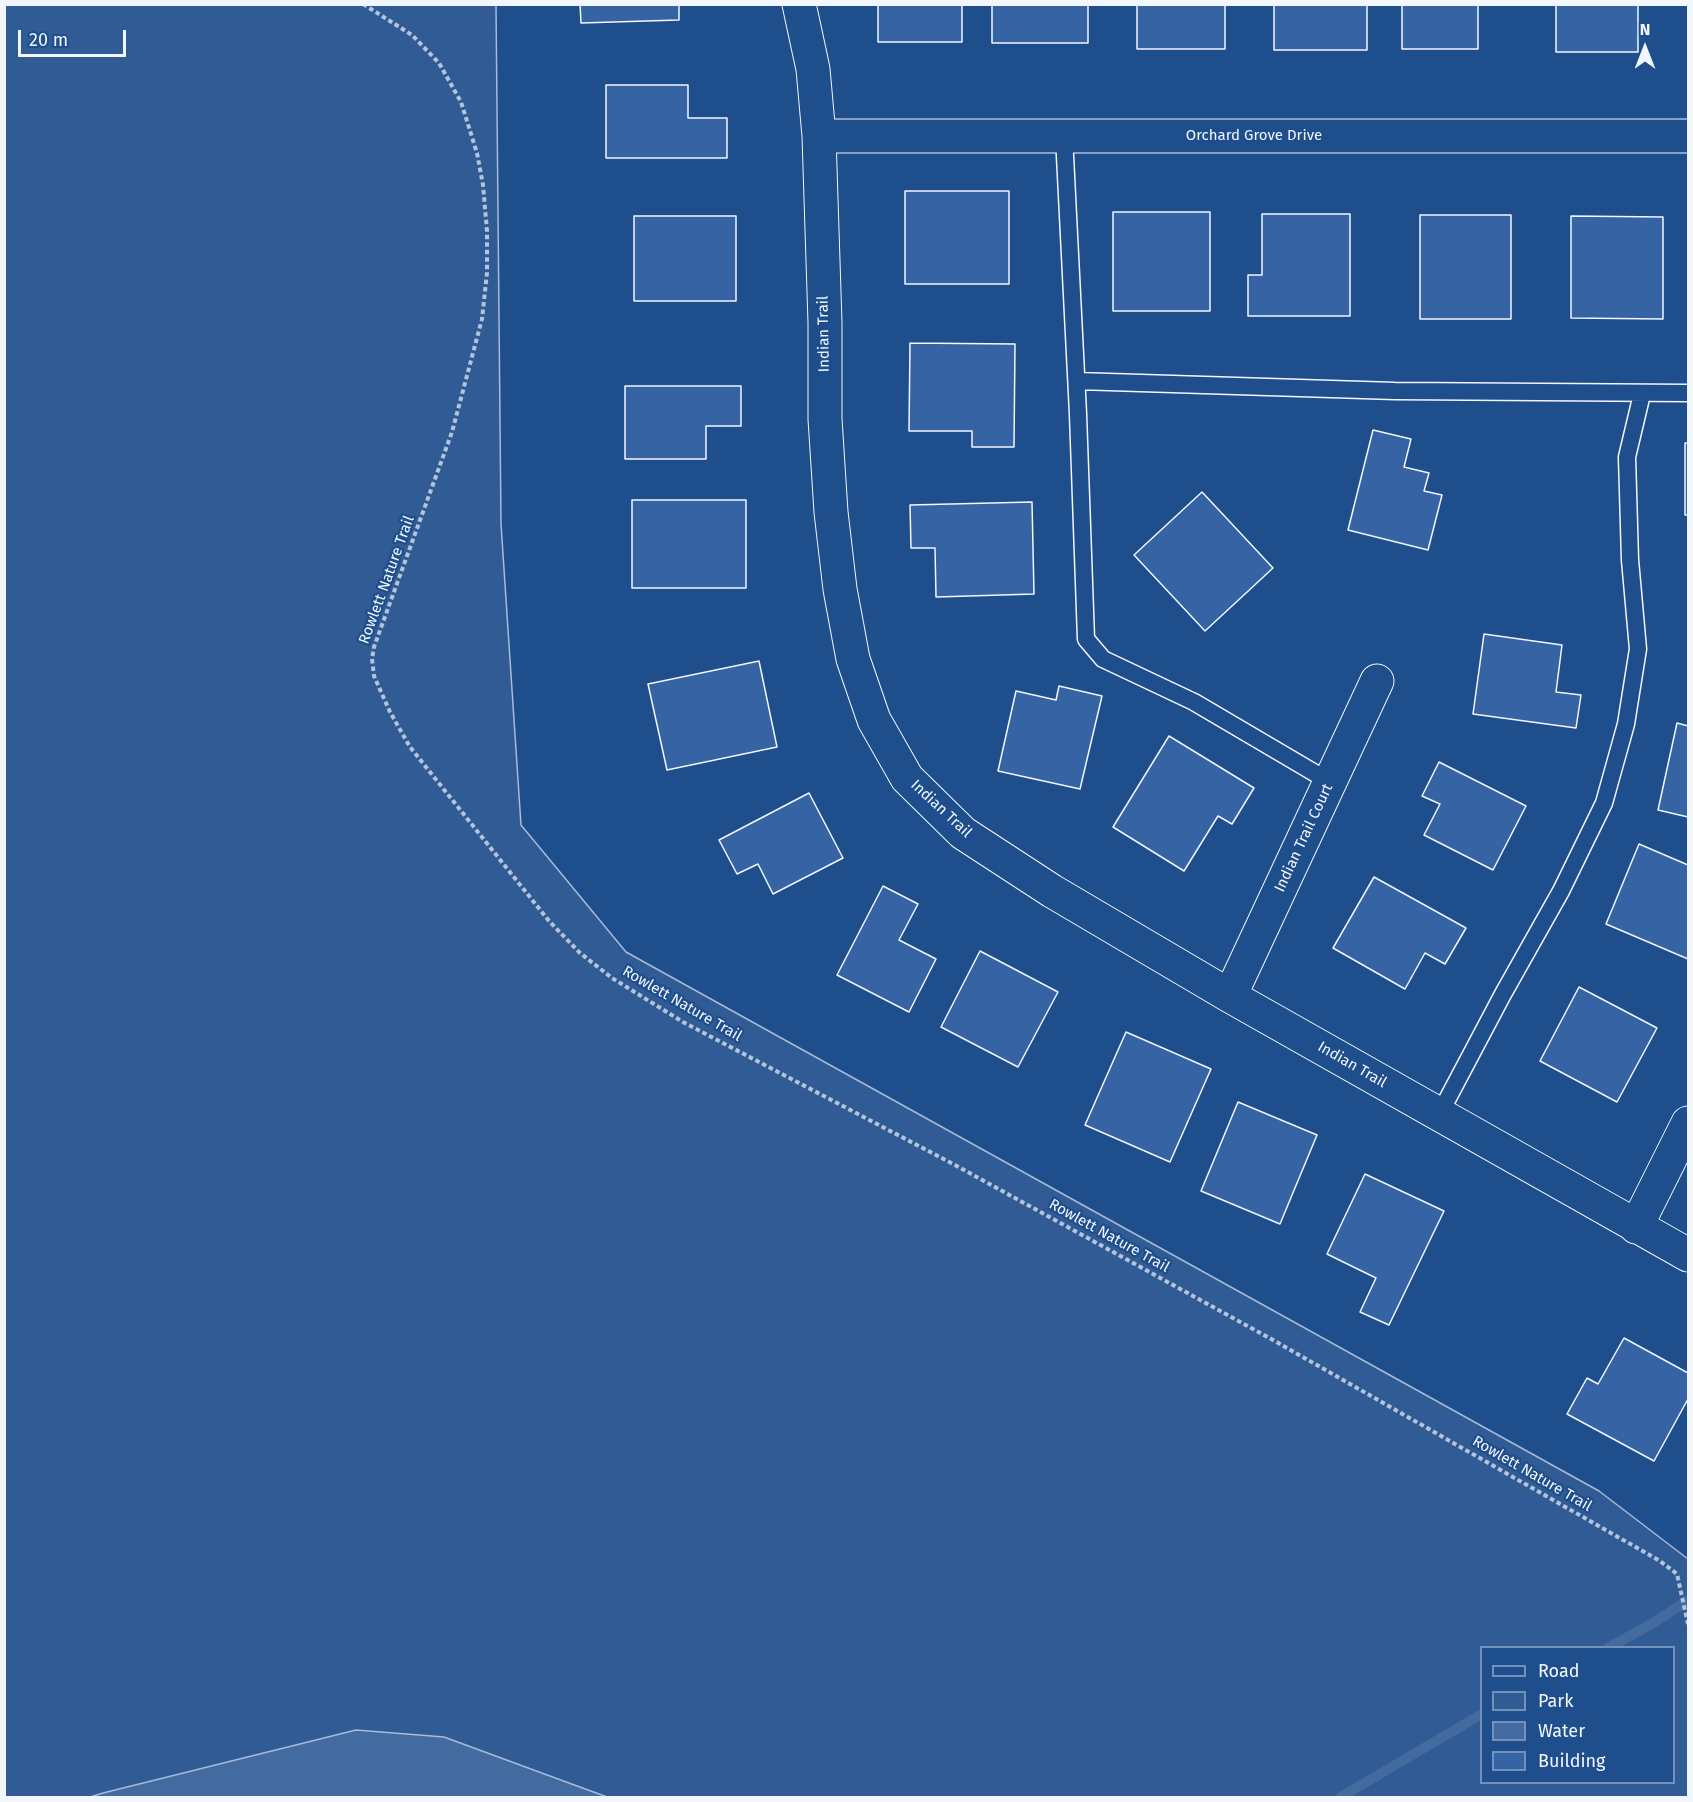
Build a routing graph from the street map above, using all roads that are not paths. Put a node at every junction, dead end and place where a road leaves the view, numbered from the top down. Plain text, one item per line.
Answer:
1 (798, 4) edge
2 (819, 136) junction
3 (1064, 136) junction
4 (1689, 136) edge
5 (1077, 381) junction
6 (1689, 393) edge
7 (1642, 394) junction
8 (1377, 681) dead end
9 (1330, 782) junction
10 (1230, 996) junction
11 (1439, 1115) junction
12 (1689, 1123) edge
13 (1635, 1227) junction
14 (1689, 1255) edge

1 - 2 street, Indian Trail
2 - 3 street, Orchard Grove Drive
2 - 10 street, Indian Trail
3 - 4 street, Orchard Grove Drive
3 - 5 lane
5 - 7 lane
5 - 9 lane
6 - 7 lane
7 - 11 lane
8 - 9 street, Indian Trail Court
9 - 10 street, Indian Trail Court
10 - 11 street, Indian Trail
11 - 13 street, Indian Trail
12 - 13 street
13 - 14 street, Indian Trail

